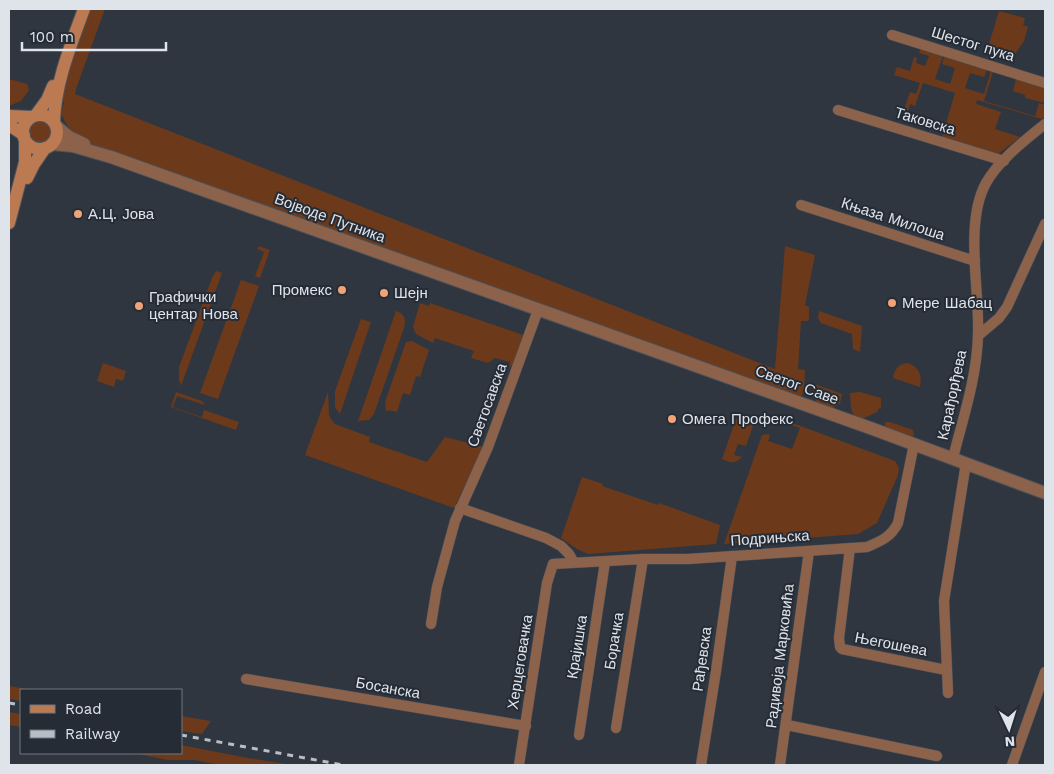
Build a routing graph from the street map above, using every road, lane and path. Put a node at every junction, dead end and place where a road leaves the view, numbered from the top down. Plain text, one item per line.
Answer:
1 (84, 9) edge
2 (892, 35) dead end
3 (66, 59) junction
4 (1045, 82) edge
5 (838, 110) dead end
6 (9, 116) edge
7 (34, 116) junction
8 (55, 124) junction
9 (1045, 124) edge
10 (9, 125) edge
11 (24, 137) junction
12 (48, 146) junction
13 (111, 157) junction
14 (1004, 161) junction
15 (14, 205) junction
16 (801, 205) dead end
17 (9, 222) edge
18 (1045, 224) edge
19 (975, 262) junction
20 (538, 310) junction
21 (978, 335) junction
22 (914, 444) junction
23 (953, 458) junction
24 (966, 463) junction
25 (1045, 493) edge
26 (460, 508) junction
27 (850, 548) junction
28 (809, 551) junction
29 (732, 556) junction
30 (643, 559) junction
31 (605, 562) junction
32 (574, 563) junction
33 (553, 564) joint
34 (430, 624) dead end
35 (946, 670) junction
36 (1045, 672) edge
37 (246, 678) dead end
38 (948, 694) dead end
39 (786, 725) junction
40 (526, 726) junction
41 (616, 728) dead end
42 (579, 736) dead end
43 (937, 756) dead end
44 (520, 765) edge
45 (701, 765) edge
46 (780, 765) edge
47 (1012, 765) edge

1 - 3 main road
2 - 4 street, Шестог пука
3 - 7 main road
3 - 8 main road
5 - 14 street, Таковска
6 - 7 main road
7 - 8 main road
7 - 11 main road
8 - 12 main road
8 - 13 street, Војводе Путника
9 - 14 street, Карађорђева
10 - 11 main road
11 - 12 main road
11 - 15 main road
12 - 13 street, Војводе Путника
12 - 15 main road
13 - 20 street, Војводе Путника
14 - 19 street, Карађорђева
15 - 17 main road
16 - 19 street, Књаза Милоша
18 - 21 street
19 - 21 street, Карађорђева
20 - 22 street, Светог Саве
20 - 26 street, Светосавска
21 - 23 street, Карађорђева
22 - 23 street, Светог Саве
22 - 27 street, Подрињска
23 - 24 street, Светог Саве
24 - 25 street, Светог Саве
24 - 35 street, Његошева
26 - 32 street
26 - 34 street, Светосавска
27 - 28 street, Подрињска
27 - 35 street, Његошева
28 - 29 street, Подрињска
28 - 39 street, Радивоја Марковића
29 - 30 street, Подрињска
29 - 45 street, Рађевска
30 - 31 street, Подрињска
30 - 41 street, Борачка
31 - 32 street, Подрињска
31 - 42 street, Крајишка
32 - 33 street, Подрињска
33 - 40 street, Херцеговачка
35 - 38 street, Његошева
36 - 47 street
37 - 40 street, Босанска
39 - 43 street
39 - 46 street, Радивоја Марковића
40 - 44 street, Херцеговачка

